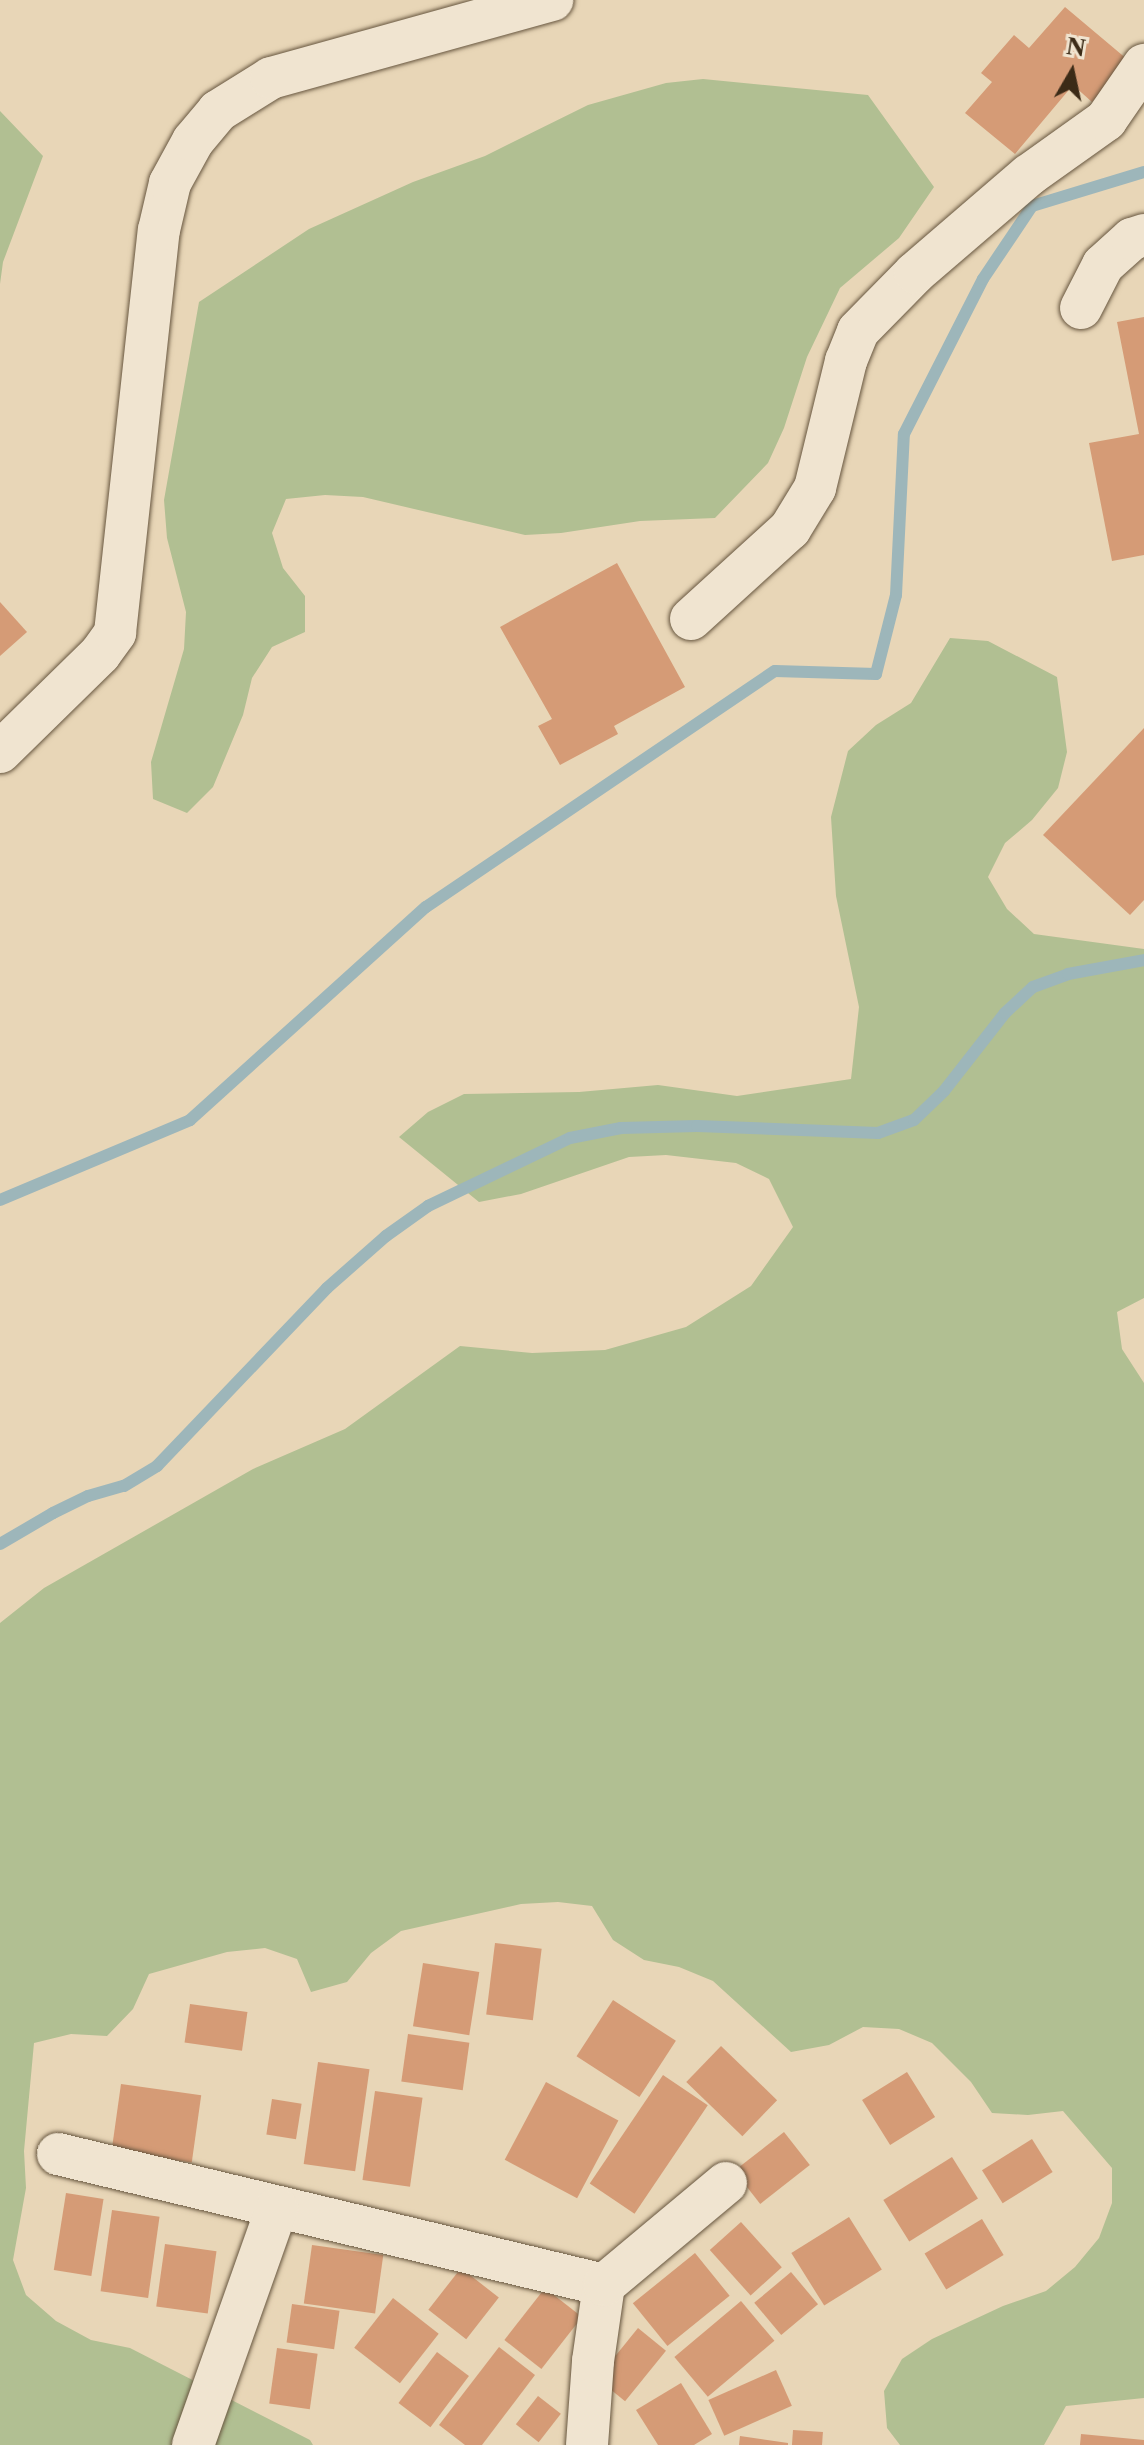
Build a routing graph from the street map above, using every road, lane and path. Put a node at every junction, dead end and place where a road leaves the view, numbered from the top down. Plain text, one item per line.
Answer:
1 (552, 0) edge
2 (1144, 65) edge
3 (1144, 235) edge
4 (1081, 308) dead end
5 (691, 619) dead end
6 (0, 752) edge
7 (58, 2154) dead end
8 (726, 2183) dead end
9 (277, 2208) junction
10 (604, 2285) junction
11 (193, 2445) edge
12 (587, 2445) edge

1 - 6 street
2 - 5 street
3 - 4 street
7 - 9 street
8 - 10 street
9 - 10 street
9 - 11 street
10 - 12 street

